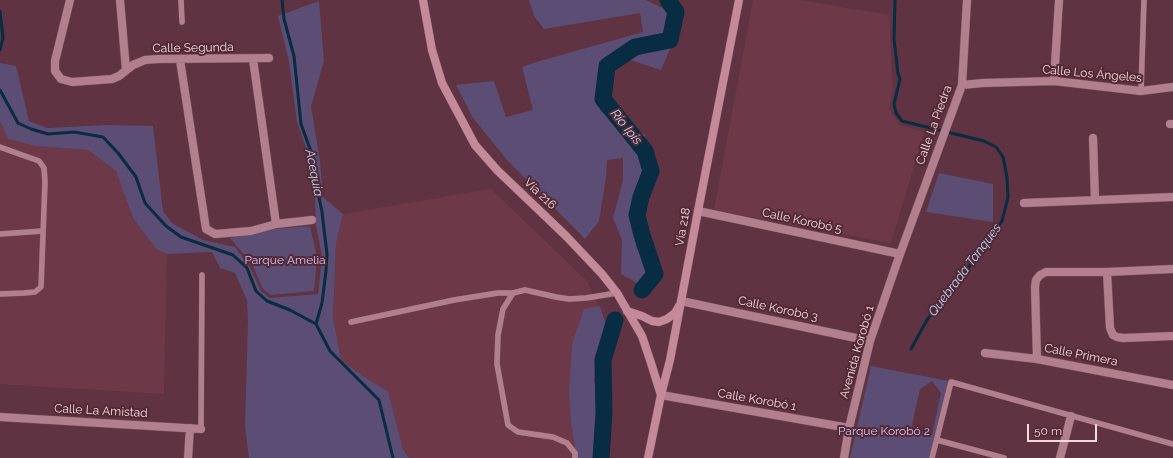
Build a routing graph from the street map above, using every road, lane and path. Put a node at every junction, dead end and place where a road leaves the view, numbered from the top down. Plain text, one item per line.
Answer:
1 (70, 0) edge
2 (120, 0) edge
3 (181, 0) edge
4 (423, 0) edge
5 (739, 0) edge
6 (967, 0) edge
7 (1059, 0) edge
8 (1144, 0) edge
9 (182, 22) dead end
10 (269, 58) dead end
11 (253, 59) junction
12 (180, 60) junction
13 (126, 70) junction
14 (1054, 81) junction
15 (962, 85) junction
16 (1173, 88) edge
17 (1141, 91) junction
18 (1093, 138) dead end
19 (0, 147) edge
20 (1173, 197) edge
21 (1095, 200) junction
22 (1024, 203) dead end
23 (698, 211) junction
24 (312, 220) dead end
25 (276, 224) junction
26 (43, 231) junction
27 (0, 234) edge
28 (900, 254) junction
29 (1173, 269) edge
30 (1107, 272) junction
31 (202, 275) dead end
32 (513, 292) junction
33 (617, 293) junction
34 (0, 294) edge
35 (681, 301) junction
36 (626, 311) junction
37 (351, 322) dead end
38 (1173, 336) edge
39 (870, 341) junction
40 (985, 353) dead end
41 (1037, 359) junction
42 (1173, 385) edge
43 (660, 395) junction
44 (1071, 416) junction
45 (0, 417) edge
46 (190, 428) junction
47 (849, 428) junction
48 (201, 429) joint
49 (936, 440) junction
50 (1173, 444) edge
51 (188, 458) edge
52 (575, 458) edge
53 (648, 458) edge
54 (844, 458) edge
55 (932, 458) edge
56 (1004, 458) edge
57 (1060, 458) edge

1 - 13 street, Calle Segunda
2 - 13 street
3 - 9 lane
4 - 33 main road, Vía 216
5 - 23 main road, Vía 218
6 - 15 street, Calle La Piedra
7 - 14 street
8 - 17 lane
10 - 11 street, Calle Segunda
11 - 12 street, Calle Segunda
11 - 25 street
12 - 13 street, Calle Segunda
12 - 25 street
14 - 15 street, Calle Los Ángeles
14 - 17 street, Calle Los Ángeles
15 - 28 street, Calle La Piedra
16 - 17 street, Calle Los Ángeles
18 - 21 street
19 - 26 lane
20 - 21 street
21 - 22 street
23 - 28 street, Calle Korobó 5
23 - 35 main road, Vía 218
24 - 25 street
26 - 27 lane
26 - 34 lane
28 - 39 street, Avenida Korobó 1
29 - 30 street
30 - 38 street
30 - 41 street
31 - 48 lane
32 - 33 lane
32 - 37 lane
32 - 52 lane
33 - 36 main road, Vía 216
35 - 36 main road
35 - 39 street, Calle Korobó 3
35 - 43 main road, Vía 218
36 - 43 main road, Vía 216
39 - 47 street, Avenida Korobó 1
40 - 41 street, Calle Primera
41 - 42 street, Calle Primera
43 - 47 street, Calle Korobó 1
43 - 53 main road, Vía 218
44 - 49 lane
44 - 50 lane
44 - 57 street
45 - 46 street, Calle La Amistad
46 - 48 street, Calle La Amistad
46 - 51 street
47 - 54 street, Avenida Korobó 1
49 - 55 lane
49 - 56 lane

